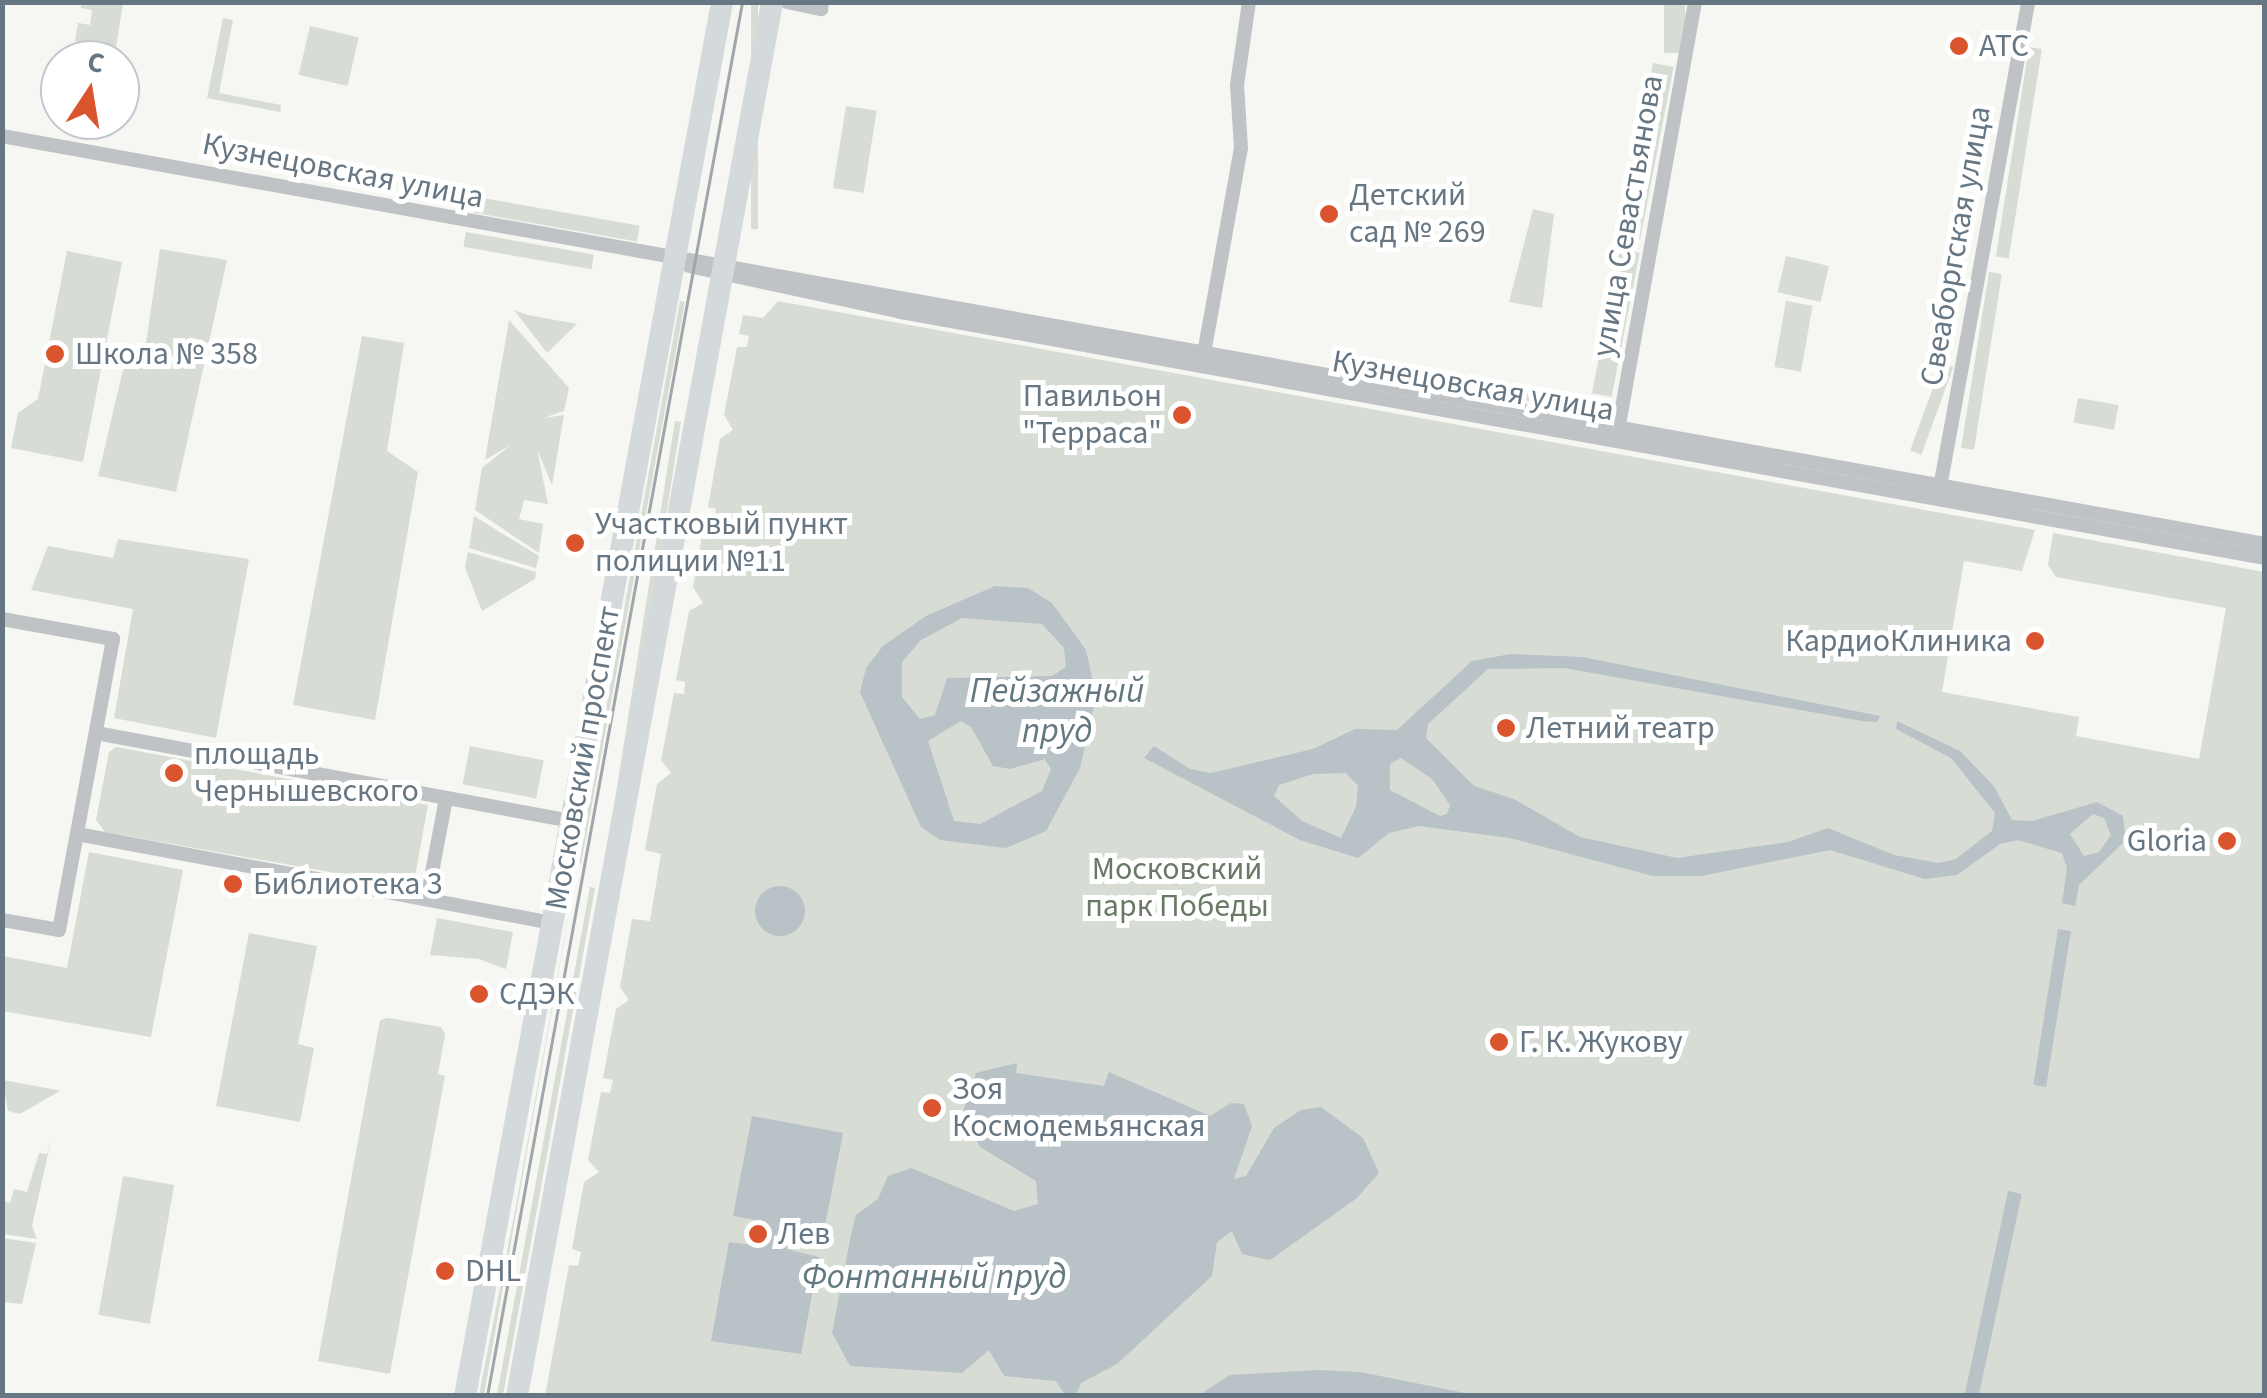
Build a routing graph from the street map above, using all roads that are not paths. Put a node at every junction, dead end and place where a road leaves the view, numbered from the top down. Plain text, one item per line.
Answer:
1 (722, 2) edge
2 (772, 2) edge
3 (787, 2) edge
4 (1249, 2) edge
5 (1695, 2) edge
6 (2028, 2) edge
7 (822, 6) edge
8 (2, 136) edge
9 (674, 260) junction
10 (723, 271) junction
11 (1204, 357) junction
12 (1617, 432) junction
13 (1939, 492) junction
14 (2264, 544) edge
15 (2264, 558) edge
16 (2, 618) edge
17 (96, 732) junction
18 (446, 798) junction
19 (572, 821) junction
20 (77, 834) junction
21 (426, 899) junction
22 (2, 920) edge
23 (553, 922) junction
24 (465, 1396) edge
25 (517, 1396) edge

1 - 9 main road, Московский проспект
2 - 10 main road, Московский проспект
3 - 7 street
4 - 11 street
5 - 12 street, улица Севастьянова
6 - 13 street, Свеаборгская улица
8 - 9 street, Кузнецовская улица
9 - 10 street, Кузнецовская улица
9 - 19 main road, Московский проспект
10 - 11 street, Кузнецовская улица
10 - 25 main road, Московский проспект
11 - 12 street, Кузнецовская улица
12 - 13 street, Кузнецовская улица
13 - 14 street, Кузнецовская улица
13 - 15 street, Кузнецовская улица
16 - 17 street
17 - 18 street
17 - 20 street
18 - 19 street
18 - 21 street
19 - 23 main road, Московский проспект
20 - 21 street
20 - 22 street
21 - 23 street
23 - 24 main road, Московский проспект

